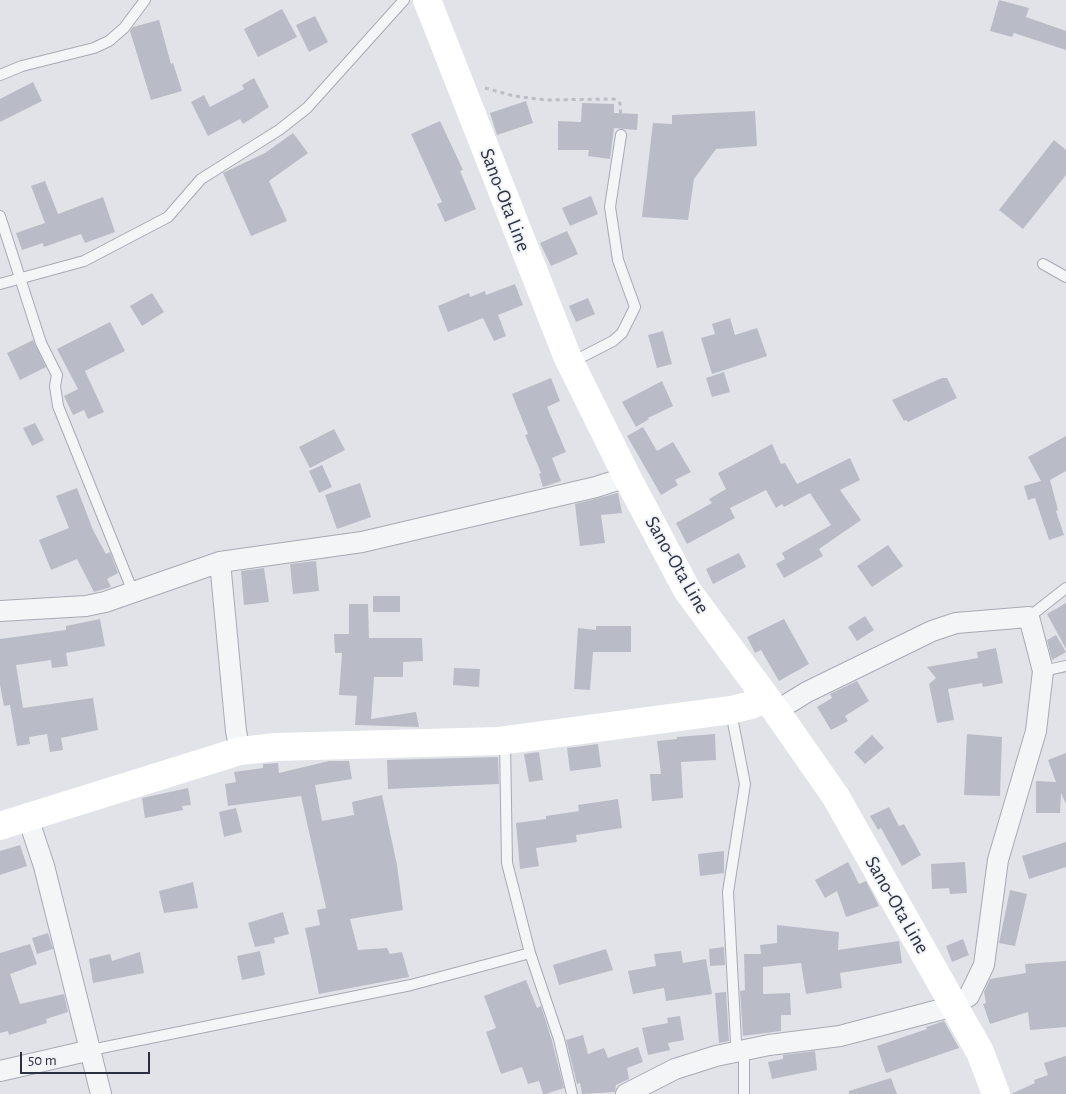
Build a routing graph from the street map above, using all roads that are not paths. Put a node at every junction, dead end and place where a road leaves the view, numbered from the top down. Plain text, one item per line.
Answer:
1 (144, 0) edge
2 (404, 0) edge
3 (427, 0) edge
4 (0, 75) edge
5 (621, 135) road end
6 (0, 216) edge
7 (1043, 264) dead end
8 (1066, 277) edge
9 (19, 279) junction
10 (0, 284) edge
11 (570, 363) junction
12 (627, 477) junction
13 (220, 562) junction
14 (1066, 588) edge
15 (133, 592) junction
16 (0, 611) edge
17 (1029, 617) junction
18 (1066, 666) edge
19 (1043, 671) junction
20 (771, 705) junction
21 (731, 710) junction
22 (505, 740) junction
23 (240, 751) junction
24 (28, 818) junction
25 (0, 826) edge
26 (530, 953) junction
27 (954, 1006) junction
28 (91, 1050) junction
29 (739, 1050) junction
30 (0, 1071) edge
31 (101, 1094) edge
32 (572, 1094) edge
33 (626, 1094) edge
34 (744, 1094) edge
35 (996, 1094) edge

1 - 4 lane
2 - 9 lane
3 - 11 main road, Sano-Ota Line
5 - 11 lane
6 - 9 lane
7 - 8 lane
9 - 10 lane
9 - 15 lane
11 - 12 main road, Sano-Ota Line
12 - 13 street
12 - 20 main road, Sano-Ota Line
13 - 15 street
13 - 23 street
14 - 17 lane
15 - 16 street
17 - 19 street
17 - 20 street
18 - 19 lane
19 - 27 street
20 - 21 main road
20 - 27 main road, Sano-Ota Line
21 - 22 main road
21 - 29 lane
22 - 23 main road
22 - 26 lane
23 - 24 main road
24 - 25 main road
24 - 28 street
26 - 28 lane
26 - 32 lane
27 - 29 street
27 - 35 main road, Sano-Ota Line
28 - 30 street
28 - 31 street
29 - 33 street
29 - 34 lane

